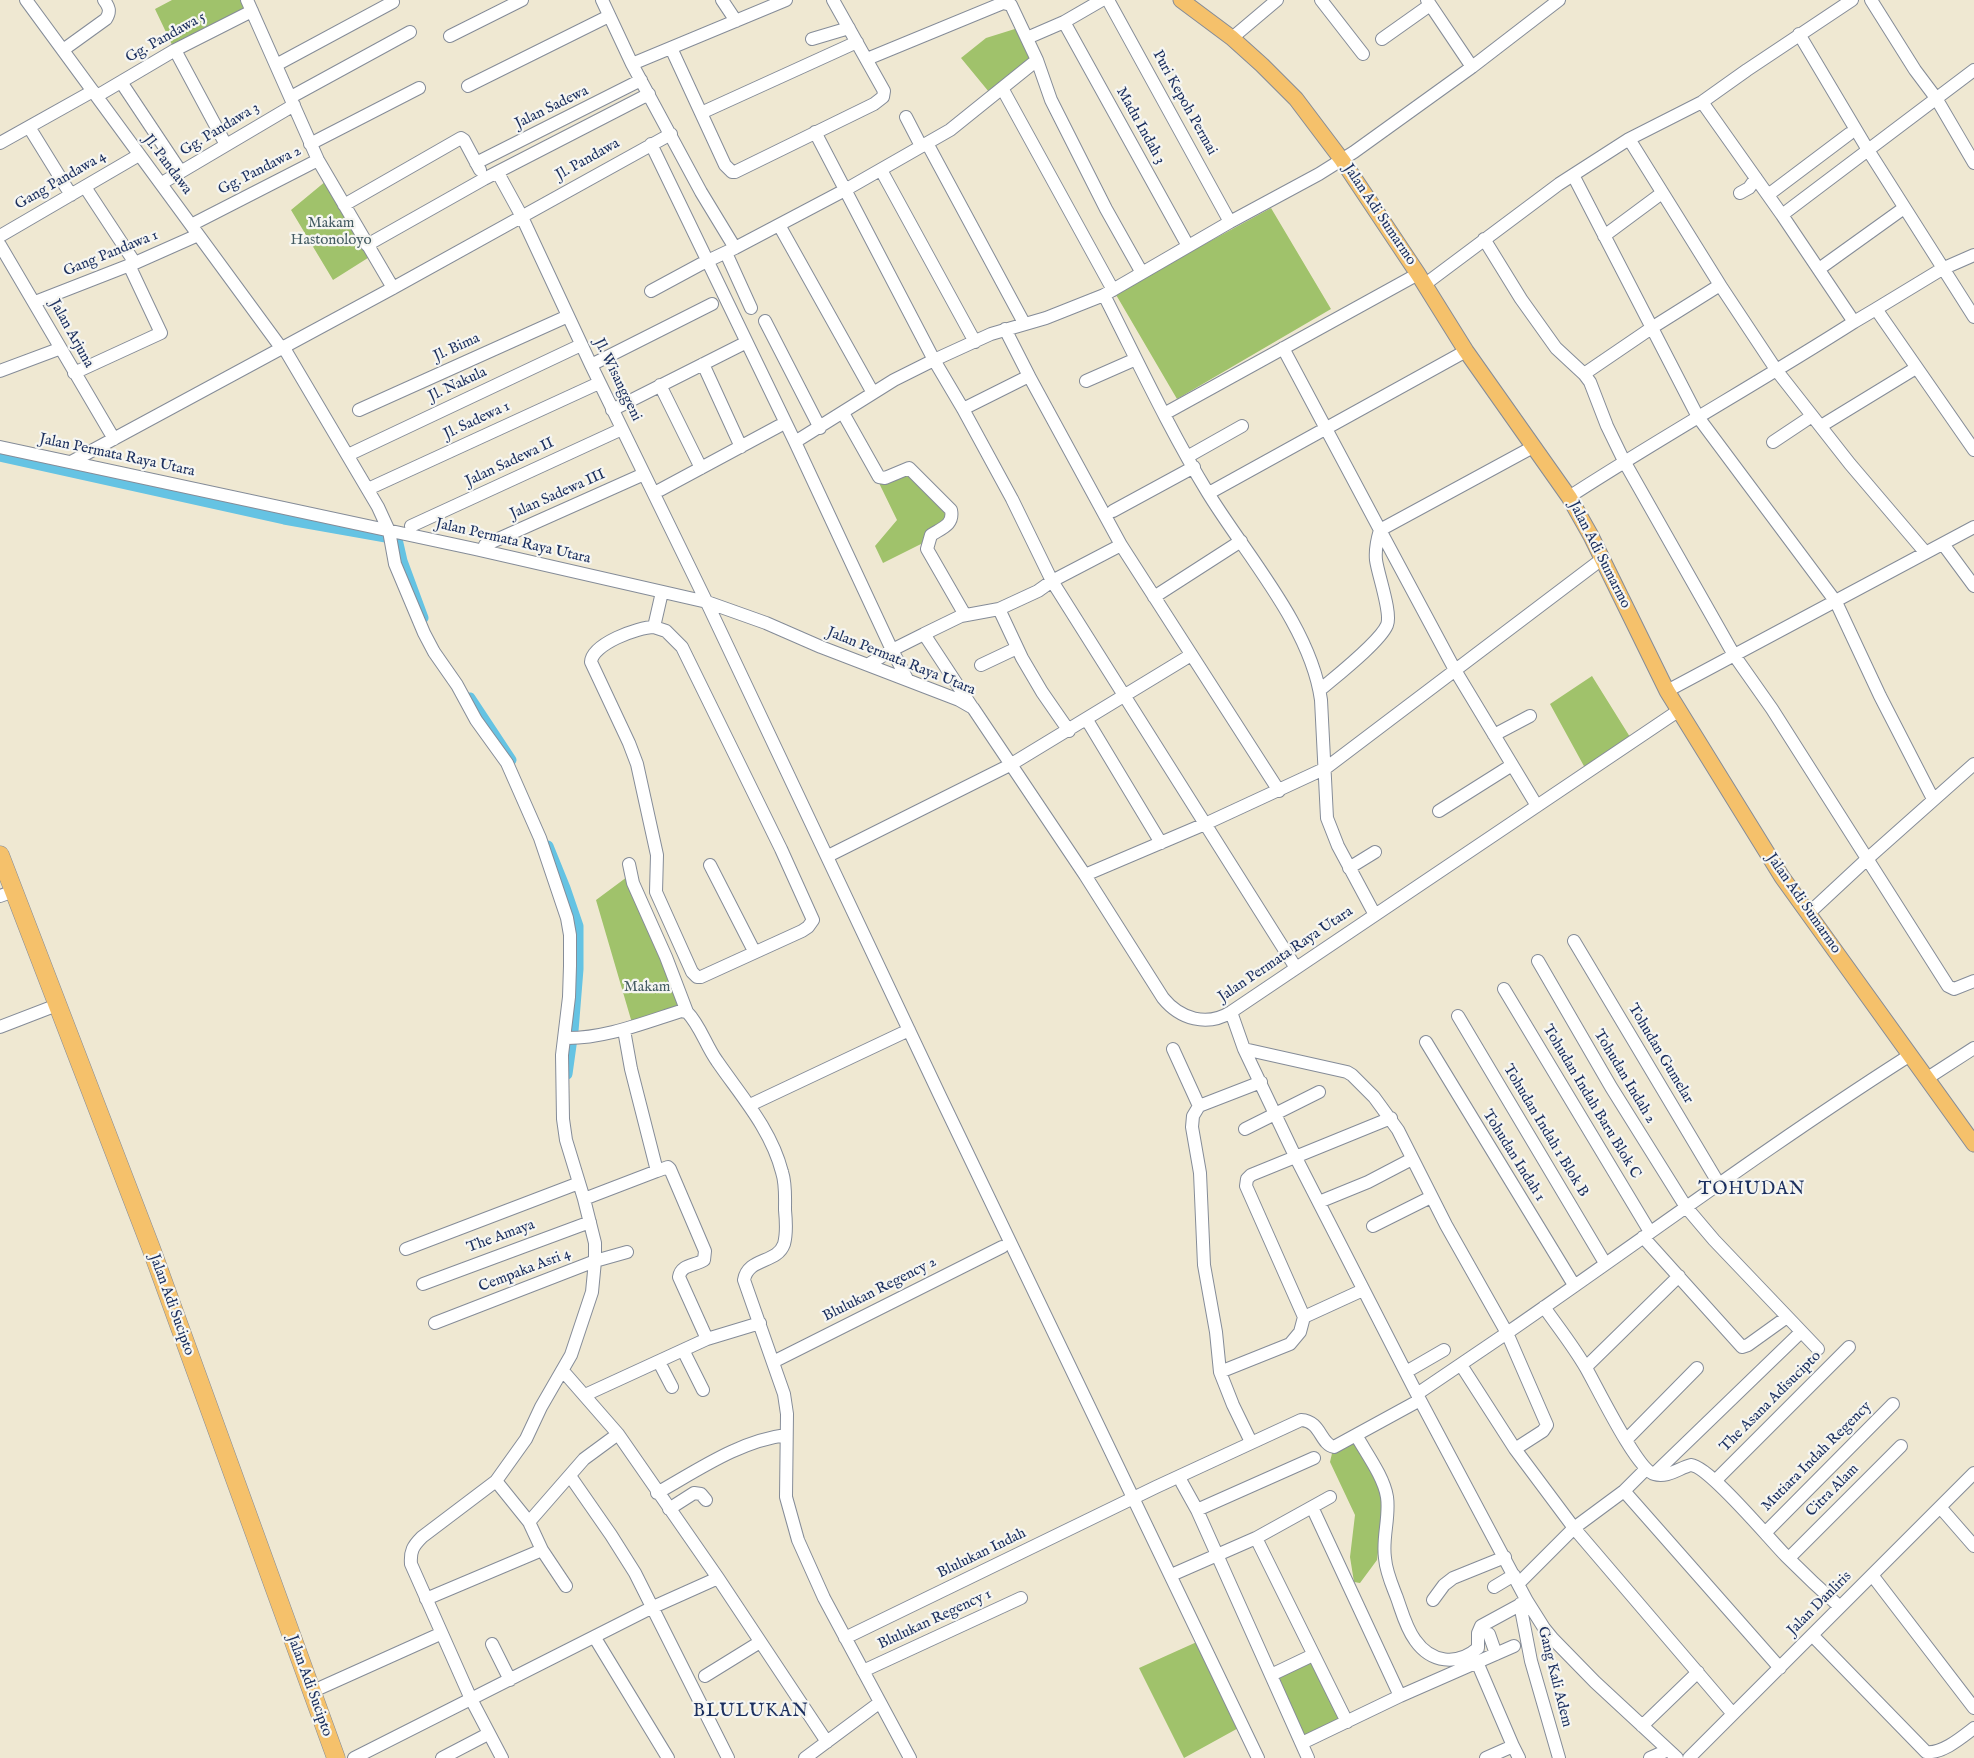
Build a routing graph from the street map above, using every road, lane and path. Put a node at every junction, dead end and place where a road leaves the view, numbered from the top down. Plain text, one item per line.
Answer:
1 (26, 0) edge
2 (104, 0) edge
3 (522, 0) edge
4 (602, 0) edge
5 (722, 0) edge
6 (786, 0) edge
7 (833, 0) edge
8 (1102, 0) edge
9 (1108, 0) edge
10 (1277, 0) edge
11 (1321, 0) edge
12 (1559, 0) edge
13 (1852, 0) edge
14 (1871, 0) edge
15 (1184, 1) edge
16 (393, 2) dead end
17 (1429, 3) edge
18 (251, 4) edge
19 (609, 16) junction
20 (736, 21) junction
21 (1064, 22) junction
22 (848, 28) junction
23 (410, 32) dead end
24 (1799, 34) junction
25 (450, 36) dead end
26 (1027, 38) junction
27 (1232, 38) junction
28 (812, 39) dead end
29 (1382, 39) dead end
30 (857, 42) junction
31 (671, 48) junction
32 (63, 50) junction
33 (175, 50) junction
34 (1363, 54) dead end
35 (867, 59) junction
36 (1037, 60) junction
37 (632, 64) junction
38 (276, 66) junction
39 (1472, 67) junction
40 (1974, 70) edge
41 (641, 80) junction
42 (121, 82) junction
43 (468, 86) dead end
44 (420, 88) dead end
45 (1002, 88) junction
46 (95, 93) junction
47 (649, 94) junction
48 (1936, 98) junction
49 (605, 100) junction
50 (293, 101) junction
51 (1702, 102) junction
52 (702, 113) junction
53 (612, 114) junction
54 (571, 117) junction
55 (906, 117) dead end
56 (29, 127) junction
57 (578, 131) junction
58 (814, 132) junction
59 (671, 134) junction
60 (1849, 134) dead end
61 (1629, 139) junction
62 (0, 143) edge
63 (310, 144) junction
64 (651, 144) junction
65 (226, 145) junction
66 (924, 145) junction
67 (1868, 150) junction
68 (139, 155) junction
69 (318, 160) junction
70 (1342, 160) junction
71 (476, 163) junction
72 (1974, 163) edge
73 (881, 170) junction
74 (181, 172) junction
75 (498, 173) junction
76 (1573, 174) junction
77 (1756, 178) junction
78 (484, 179) junction
79 (162, 184) junction
80 (85, 187) junction
81 (845, 190) junction
82 (1662, 193) junction
83 (1740, 194) dead end
84 (71, 195) junction
85 (1768, 195) junction
86 (344, 205) junction
87 (1904, 208) junction
88 (1782, 214) junction
89 (521, 215) junction
90 (1230, 222) junction
91 (779, 224) junction
92 (195, 230) junction
93 (0, 236) edge
94 (1604, 236) junction
95 (1484, 240) junction
96 (0, 245) edge
97 (367, 245) junction
98 (1188, 246) junction
99 (731, 250) junction
100 (1974, 255) edge
101 (706, 262) junction
102 (132, 264) junction
103 (1819, 269) junction
104 (1942, 269) junction
105 (1142, 273) junction
106 (1421, 279) junction
107 (1720, 285) junction
108 (393, 288) junction
109 (651, 291) dead end
110 (1109, 293) junction
111 (35, 302) junction
112 (712, 304) dead end
113 (751, 308) dead end
114 (1876, 309) junction
115 (568, 316) junction
116 (1974, 317) edge
117 (765, 321) dead end
118 (1854, 322) junction
119 (1024, 323) junction
120 (1653, 327) junction
121 (1005, 329) junction
122 (975, 342) junction
123 (581, 345) junction
124 (741, 345) dead end
125 (283, 348) junction
126 (1283, 348) junction
127 (56, 350) dead end
128 (1466, 351) junction
129 (1136, 359) junction
130 (934, 360) junction
131 (703, 364) junction
132 (591, 365) junction
133 (1916, 368) junction
134 (0, 371) edge
135 (1777, 371) junction
136 (74, 373) junction
137 (1584, 374) junction
138 (1029, 376) junction
139 (1086, 381) dead end
140 (599, 383) junction
141 (660, 385) junction
142 (874, 393) junction
143 (963, 409) junction
144 (359, 410) dead end
145 (612, 410) junction
146 (843, 413) junction
147 (1164, 414) junction
148 (1812, 416) junction
149 (1698, 417) junction
150 (779, 426) dead end
151 (1242, 426) dead end
152 (1820, 426) junction
153 (820, 428) junction
154 (622, 429) junction
155 (1326, 429) junction
156 (114, 439) junction
157 (795, 442) junction
158 (1773, 442) dead end
159 (0, 447) edge
160 (741, 447) junction
161 (1533, 447) junction
162 (1974, 450) edge
163 (348, 455) junction
164 (1624, 461) junction
165 (71, 462) junction
166 (1190, 462) junction
167 (701, 468) junction
168 (644, 474) junction
169 (368, 489) junction
170 (660, 490) dead end
171 (1208, 493) junction
172 (1569, 497) junction
173 (1113, 511) dead end
174 (411, 526) dead end
175 (1974, 527) edge
176 (1380, 530) junction
177 (389, 536) junction
178 (1241, 541) junction
179 (1943, 544) junction
180 (485, 545) dead end
181 (1120, 545) junction
182 (1925, 552) junction
183 (1602, 559) junction
184 (1052, 581) junction
185 (1974, 586) edge
186 (661, 595) junction
187 (1154, 597) junction
188 (1836, 602) junction
189 (710, 609) junction
190 (999, 609) junction
191 (965, 615) junction
192 (654, 627) junction
193 (924, 634) junction
194 (1017, 648) junction
195 (892, 650) junction
196 (1191, 655) junction
197 (1734, 655) junction
198 (869, 664) junction
199 (981, 664) dead end
200 (1455, 670) junction
201 (907, 680) junction
202 (1320, 690) junction
203 (1666, 691) junction
204 (1124, 697) junction
205 (973, 708) junction
206 (1678, 711) junction
207 (1530, 716) dead end
208 (1088, 720) junction
209 (1069, 731) junction
210 (1494, 735) junction
211 (1974, 764) edge
212 (1010, 765) junction
213 (1512, 765) junction
214 (1326, 768) junction
215 (1279, 791) junction
216 (1933, 799) junction
217 (1537, 806) junction
218 (1439, 810) dead end
219 (1205, 824) junction
220 (1161, 843) junction
221 (1376, 852) dead end
222 (832, 854) dead end
223 (0, 855) edge
224 (1866, 860) junction
225 (629, 864) dead end
226 (710, 865) dead end
227 (1349, 868) junction
228 (1085, 875) junction
229 (7, 894) edge
230 (1809, 913) junction
231 (1375, 915) junction
232 (1574, 941) dead end
233 (754, 952) junction
234 (1538, 961) dead end
235 (1296, 968) junction
236 (1974, 982) edge
237 (1504, 989) dead end
238 (57, 1005) junction
239 (687, 1012) junction
240 (1231, 1012) junction
241 (1458, 1016) dead end
242 (0, 1028) edge
243 (624, 1030) junction
244 (909, 1030) junction
245 (571, 1038) junction
246 (1426, 1042) dead end
247 (1243, 1046) junction
248 (1974, 1048) edge
249 (1173, 1049) dead end
250 (1902, 1059) junction
251 (1926, 1079) junction
252 (1261, 1082) junction
253 (1319, 1092) dead end
254 (750, 1105) junction
255 (1199, 1106) junction
256 (1277, 1114) junction
257 (1391, 1118) junction
258 (1245, 1129) dead end
259 (1974, 1144) edge
260 (1295, 1156) junction
261 (1412, 1159) junction
262 (657, 1172) junction
263 (579, 1183) junction
264 (1720, 1184) junction
265 (1431, 1197) junction
266 (587, 1198) junction
267 (1319, 1202) junction
268 (1686, 1207) junction
269 (590, 1222) junction
270 (1373, 1226) dead end
271 (1647, 1234) junction
272 (1002, 1247) dead end
273 (406, 1249) dead end
274 (628, 1252) dead end
275 (596, 1261) junction
276 (1605, 1263) junction
277 (1679, 1276) junction
278 (423, 1284) dead end
279 (1574, 1285) junction
280 (1364, 1290) junction
281 (1544, 1308) junction
282 (1304, 1317) junction
283 (1786, 1317) junction
284 (435, 1323) dead end
285 (760, 1323) junction
286 (1801, 1332) junction
287 (1507, 1333) junction
288 (707, 1339) junction
289 (1849, 1346) dead end
290 (1818, 1349) dead end
291 (684, 1350) junction
292 (1444, 1350) dead end
293 (658, 1362) junction
294 (773, 1362) junction
295 (1461, 1365) junction
296 (1586, 1367) junction
297 (1697, 1368) dead end
298 (563, 1371) junction
299 (1220, 1372) junction
300 (1406, 1372) junction
301 (672, 1387) dead end
302 (703, 1390) dead end
303 (585, 1396) junction
304 (1418, 1397) junction
305 (1893, 1404) dead end
306 (618, 1434) junction
307 (786, 1435) junction
308 (1356, 1435) junction
309 (1626, 1440) junction
310 (1251, 1442) junction
311 (1901, 1446) dead end
312 (1515, 1449) junction
313 (1314, 1458) dead end
314 (1650, 1472) junction
315 (1974, 1473) edge
316 (570, 1476) junction
317 (496, 1481) junction
318 (1715, 1481) junction
319 (1182, 1483) dead end
320 (1624, 1491) junction
321 (657, 1493) junction
322 (1330, 1497) dead end
323 (1133, 1498) junction
324 (706, 1500) dead end
325 (1312, 1507) junction
326 (1940, 1507) junction
327 (669, 1510) junction
328 (1197, 1510) junction
329 (529, 1522) junction
330 (1574, 1528) junction
331 (1765, 1533) junction
332 (1256, 1538) junction
333 (1974, 1546) edge
334 (542, 1550) junction
335 (1217, 1556) junction
336 (1505, 1557) junction
337 (1788, 1558) junction
338 (1176, 1573) dead end
339 (1872, 1575) junction
340 (718, 1578) junction
341 (1516, 1579) junction
342 (566, 1586) dead end
343 (1494, 1586) dead end
344 (1021, 1598) dead end
345 (426, 1599) junction
346 (1432, 1600) dead end
347 (1524, 1603) junction
348 (1840, 1607) junction
349 (651, 1608) junction
350 (440, 1634) junction
351 (1489, 1634) dead end
352 (1812, 1635) junction
353 (595, 1638) junction
354 (845, 1638) junction
355 (760, 1642) junction
356 (492, 1644) dead end
357 (1514, 1646) dead end
358 (1496, 1654) junction
359 (1313, 1655) junction
360 (1477, 1662) junction
361 (1780, 1668) junction
362 (863, 1672) junction
363 (1698, 1672) junction
364 (1271, 1675) junction
365 (705, 1676) dead end
366 (510, 1680) junction
367 (311, 1692) junction
368 (1400, 1696) junction
369 (471, 1699) junction
370 (879, 1703) junction
371 (1974, 1708) edge
372 (1733, 1714) junction
373 (1347, 1722) junction
374 (1642, 1726) junction
375 (1974, 1728) edge
376 (488, 1734) junction
377 (827, 1742) junction
378 (1302, 1743) junction
379 (1513, 1746) junction
380 (1940, 1750) junction
381 (1672, 1754) edge
382 (810, 1756) edge
383 (336, 1758) edge
384 (354, 1758) edge
385 (442, 1758) edge
386 (502, 1758) edge
387 (668, 1758) edge
388 (728, 1758) edge
389 (910, 1758) edge
390 (1258, 1758) edge
391 (1308, 1758) edge
392 (1486, 1758) edge
393 (1519, 1758) edge
394 (1559, 1758) edge
395 (1650, 1758) edge
396 (1690, 1758) edge
397 (1926, 1758) edge

1 - 32 street, Jl. Pandawa
2 - 32 street
3 - 25 street
4 - 19 street
5 - 20 street
6 - 20 street
7 - 22 street
8 - 21 street
9 - 90 street, Puri Kepoh Permai
10 - 27 street
11 - 34 street
12 - 39 street
13 - 24 street
14 - 48 street
15 - 27 main road, Jalan Adi Sumarmo
16 - 38 street
17 - 29 street
17 - 39 street
18 - 33 street, Gg. Pandawa 5
18 - 38 street
19 - 37 street
19 - 43 street
20 - 31 street
21 - 26 street
21 - 98 street, Madu Indah 3
22 - 28 street
22 - 30 street
23 - 50 street, Gg. Pandawa 3
24 - 51 street
24 - 67 street
26 - 35 street
26 - 36 street
27 - 70 main road, Jalan Adi Sumarmo
30 - 35 street
30 - 52 street
31 - 37 street
31 - 52 street
32 - 46 street, Jl. Pandawa
33 - 42 street, Gg. Pandawa 5
33 - 65 street
35 - 58 street
36 - 45 street
36 - 105 street
37 - 41 street
38 - 50 street
39 - 70 street
40 - 48 street
41 - 47 street
41 - 49 street, Jalan Sadewa
42 - 46 street, Gg. Pandawa 5
42 - 74 street
44 - 63 street
45 - 66 street
45 - 110 street
46 - 56 street, Gg. Pandawa 5
46 - 68 street, Jl. Pandawa
47 - 53 street
47 - 59 street
48 - 67 street
48 - 72 street
49 - 53 street
49 - 54 street, Jalan Sadewa
50 - 63 street
50 - 65 street, Gg. Pandawa 3
51 - 61 street
51 - 77 street
52 - 58 street
53 - 57 street
54 - 57 street
54 - 71 street, Jalan Sadewa
55 - 66 street
56 - 62 street, Gg. Pandawa 5
56 - 84 street
57 - 75 street
58 - 81 street
59 - 64 street, Jl. Pandawa
59 - 99 street
60 - 85 street
61 - 76 street
61 - 82 street
63 - 69 street
64 - 89 street, Jl. Pandawa
64 - 101 street
65 - 74 street, Gg. Pandawa 3
66 - 73 street
66 - 119 street
67 - 87 street
67 - 88 street
68 - 79 street, Jl. Pandawa
68 - 80 street, Gang Pandawa 4
69 - 86 street
69 - 92 street, Gg. Pandawa 2
70 - 90 street
70 - 106 main road, Jalan Adi Sumarmo
71 - 78 street
71 - 86 street
73 - 81 street
73 - 122 street
74 - 79 street, Gg. Pandawa 3
75 - 78 street
75 - 89 street, Jl. Wisanggeni
76 - 94 street
76 - 95 street
77 - 83 street
77 - 85 street
78 - 97 street
79 - 92 street, Jl. Pandawa
80 - 84 street, Gang Pandawa 4
80 - 102 street
81 - 91 street
81 - 130 street
82 - 94 street
82 - 107 street
84 - 93 street, Gang Pandawa 4
85 - 88 street
86 - 97 street
87 - 103 street
87 - 104 street
88 - 103 street
89 - 108 street, Jl. Pandawa
89 - 115 street, Jl. Wisanggeni
90 - 98 street
91 - 99 street
91 - 142 street
92 - 102 street, Gang Pandawa 1
92 - 125 street, Jl. Pandawa
94 - 120 street
95 - 106 street
95 - 137 street
96 - 111 street, Jalan Arjuna
97 - 108 street
98 - 105 street
99 - 101 street
99 - 113 street
100 - 104 street
101 - 109 street
101 - 157 street
102 - 111 street, Gang Pandawa 1
102 - 136 street
103 - 118 street
104 - 114 street
104 - 116 street
105 - 110 street
106 - 126 street
106 - 128 main road, Jalan Adi Sumarmo
107 - 120 street
107 - 135 street
108 - 125 street, Jl. Pandawa
110 - 119 street
110 - 129 street
111 - 136 street, Jalan Arjuna
112 - 132 street
114 - 118 street
114 - 133 street
115 - 123 street, Jl. Wisanggeni
115 - 144 street, Jl. Bima
117 - 153 street
118 - 135 street
119 - 121 street
120 - 137 street
120 - 149 street
121 - 122 street
121 - 138 street
122 - 130 street
123 - 132 street, Jl. Wisanggeni
123 - 163 street, Jl. Nakula
124 - 131 street
125 - 156 street, Jl. Pandawa
125 - 163 street, Jl. Pandawa
126 - 147 street
126 - 155 street
127 - 134 street
128 - 155 street
128 - 161 main road, Jalan Adi Sumarmo
129 - 139 street
129 - 147 street
130 - 142 street
130 - 143 street
131 - 141 street
131 - 160 street
132 - 140 street, Jl. Wisanggeni
133 - 152 street
133 - 162 street
135 - 148 street
135 - 149 street
136 - 156 street, Jalan Arjuna
137 - 164 street
138 - 143 street
138 - 181 street
140 - 145 street, Jl. Wisanggeni
140 - 169 street, Jl. Sadewa 1
141 - 145 street
141 - 167 street
142 - 146 street
143 - 184 street
145 - 154 street, Jl. Wisanggeni
146 - 153 street
146 - 191 street
147 - 166 street
148 - 152 street
148 - 158 street
149 - 164 street
149 - 188 street
150 - 160 street
151 - 166 street
152 - 182 street
153 - 157 street
154 - 168 street, Jl. Wisanggeni
154 - 174 street, Jalan Sadewa II
155 - 171 street
155 - 176 street
156 - 165 street, Jl. Pandawa
157 - 195 street
159 - 165 street, Jalan Permata Raya Utara
160 - 167 street
161 - 172 main road, Jalan Adi Sumarmo
161 - 176 street
163 - 169 street, Jl. Pandawa
164 - 172 street
164 - 197 street
165 - 177 street, Jalan Permata Raya Utara
166 - 171 street
166 - 173 street
167 - 170 street
168 - 180 street, Jalan Sadewa III
168 - 189 street, Jl. Wisanggeni
169 - 177 street, Jl. Pandawa
171 - 178 street
172 - 183 main road, Jalan Adi Sumarmo
175 - 179 street
176 - 200 street
176 - 202 street
177 - 186 street, Jalan Permata Raya Utara
177 - 245 street, Jl. Pandawa
178 - 187 street
178 - 202 street
179 - 182 street
179 - 185 street
181 - 184 street
181 - 187 street
182 - 188 street
183 - 200 street
183 - 203 main road, Jalan Adi Sumarmo
184 - 190 street
184 - 204 street
186 - 189 street, Jalan Permata Raya Utara
186 - 192 street
187 - 196 street
188 - 197 street
188 - 216 street
189 - 198 street, Jalan Permata Raya Utara
189 - 244 street, Jl. Wisanggeni
190 - 191 street
190 - 194 street
191 - 193 street
192 - 233 street
192 - 233 street
193 - 195 street
193 - 205 street
194 - 199 street
194 - 209 street
195 - 198 street
195 - 201 street
196 - 204 street
196 - 215 street
197 - 203 street
197 - 224 street
198 - 201 street, Jalan Permata Raya Utara
200 - 210 street
200 - 214 street
201 - 205 street, Jalan Permata Raya Utara
202 - 214 street
203 - 206 main road, Jalan Adi Sumarmo
204 - 208 street
204 - 219 street
205 - 212 street, Jalan Permata Raya Utara
206 - 217 street, Jalan Permata Raya Utara
206 - 230 main road, Jalan Adi Sumarmo
207 - 210 street
208 - 209 street
208 - 220 street
209 - 212 street
210 - 213 street
211 - 216 street
212 - 222 street
212 - 228 street, Jalan Permata Raya Utara
213 - 217 street
213 - 218 street
214 - 215 street
214 - 227 street
215 - 219 street
216 - 224 street
217 - 231 street, Jalan Permata Raya Utara
219 - 220 street
219 - 235 street
220 - 228 street
221 - 227 street
223 - 229 highway, Jalan Adi Sucipto
224 - 230 street
224 - 236 street
225 - 239 street
226 - 233 street
227 - 231 street
228 - 240 street, Jalan Permata Raya Utara
229 - 238 highway, Jalan Adi Sucipto
230 - 250 main road, Jalan Adi Sumarmo
231 - 235 street, Jalan Permata Raya Utara
232 - 264 street, Tohudan Gumelar
234 - 268 street, Tohudan Indah 2
235 - 240 street, Jalan Permata Raya Utara
237 - 271 street, Tohudan Indah Baru Blok C
238 - 242 street
238 - 367 highway, Jalan Adi Sucipto
239 - 243 street
239 - 254 street
240 - 247 street
241 - 276 street, Tohudan Indah 1 Blok B
243 - 245 street
243 - 262 street
244 - 254 street
244 - 323 street, Jl. Wisanggeni
245 - 263 street, Jl. Pandawa
246 - 279 street, Tohudan Indah 1
247 - 252 street
247 - 257 street
248 - 251 street
249 - 255 street
250 - 251 main road, Jalan Adi Sumarmo
250 - 264 street
251 - 259 main road, Jalan Adi Sumarmo
252 - 255 street
252 - 256 street
253 - 256 street
254 - 285 street
255 - 299 street
256 - 258 street
256 - 260 street
257 - 260 street
257 - 261 street
260 - 267 street
260 - 282 street
261 - 265 street
261 - 267 street
262 - 266 street
262 - 288 street
263 - 266 street, Jl. Pandawa
263 - 273 street
264 - 268 street
265 - 270 street
265 - 287 street
266 - 269 street, Jl. Pandawa
267 - 280 street
268 - 271 street
268 - 283 street, Tohudan Indah 2
269 - 275 street, Jl. Pandawa
269 - 278 street, The Amaya
271 - 276 street
271 - 277 street, Tohudan Indah Baru Blok C
272 - 294 street, Blulukan Regency 2
274 - 275 street, Cempaka Asri 4
275 - 284 street, Cempaka Asri 4
275 - 298 street, Jl. Pandawa
276 - 279 street
277 - 283 street, Tohudan Indah Baru Blok C
277 - 296 street
279 - 281 street
280 - 282 street
280 - 300 street
281 - 287 street
281 - 296 street
282 - 299 street
283 - 286 street, Tohudan Indah 2
285 - 288 street
285 - 294 street
286 - 290 street, Tohudan Indah 2
286 - 314 street
287 - 295 street
287 - 312 street
288 - 291 street
289 - 318 street, The Asana Adisucipto
291 - 293 street
291 - 302 street
292 - 300 street
293 - 301 street
293 - 303 street
294 - 307 street
295 - 304 street
295 - 312 street
296 - 309 street
297 - 309 street
298 - 303 street
298 - 317 street, Jl. Pandawa
299 - 310 street
300 - 304 street
303 - 306 street
304 - 308 street
304 - 336 street
305 - 331 street, Mutiara Indah Regency
306 - 316 street
306 - 321 street
307 - 321 street
307 - 354 street
308 - 310 street, Blulukan Indah
308 - 347 street
309 - 314 street
310 - 323 street, Blulukan Indah
311 - 337 street, Citra Alam
312 - 330 street
313 - 328 street
314 - 318 street
314 - 320 street
315 - 326 street, Jalan Danliris
316 - 329 street
316 - 349 street
317 - 329 street
317 - 345 street, Jl. Pandawa
318 - 331 street
319 - 328 street
320 - 330 street
320 - 361 street
321 - 327 street
322 - 325 street
323 - 354 street, Blulukan Indah
323 - 390 street, Jl. Wisanggeni
324 - 327 street
325 - 332 street
325 - 368 street
326 - 333 street
326 - 339 street, Jalan Danliris
327 - 340 street
328 - 335 street
329 - 334 street
330 - 341 street
330 - 363 street
331 - 337 street
332 - 335 street
332 - 359 street
334 - 342 street
334 - 345 street
335 - 338 street
335 - 364 street
336 - 341 street
336 - 346 street
337 - 348 street
339 - 348 street, Jalan Danliris
339 - 371 street
340 - 349 street
340 - 355 street
341 - 343 street
341 - 347 street
344 - 362 street, Blulukan Regency 1
345 - 350 street, Jl. Pandawa
347 - 374 street
347 - 394 street, Gang Kali Adem
348 - 352 street, Jalan Danliris
349 - 353 street
349 - 388 street
350 - 367 street
350 - 369 street, Jl. Pandawa
351 - 358 street
352 - 361 street, Jalan Danliris
352 - 380 street
353 - 366 street
353 - 387 street
354 - 362 street
355 - 365 street
355 - 377 street
356 - 366 street
357 - 358 street
358 - 360 street
359 - 364 street
359 - 373 street
360 - 368 street
360 - 379 street
361 - 372 street, Jalan Danliris
362 - 370 street
363 - 372 street
363 - 374 street
364 - 378 street
366 - 369 street
367 - 383 highway, Jalan Adi Sucipto
368 - 373 street
369 - 376 street, Jl. Pandawa
369 - 384 street
370 - 377 street
370 - 389 street
372 - 396 street, Jalan Danliris
373 - 378 street
374 - 381 street
375 - 380 street
376 - 385 street
376 - 386 street, Jl. Pandawa
377 - 382 street
378 - 391 street
379 - 392 street
379 - 393 street
380 - 397 street
381 - 395 street

